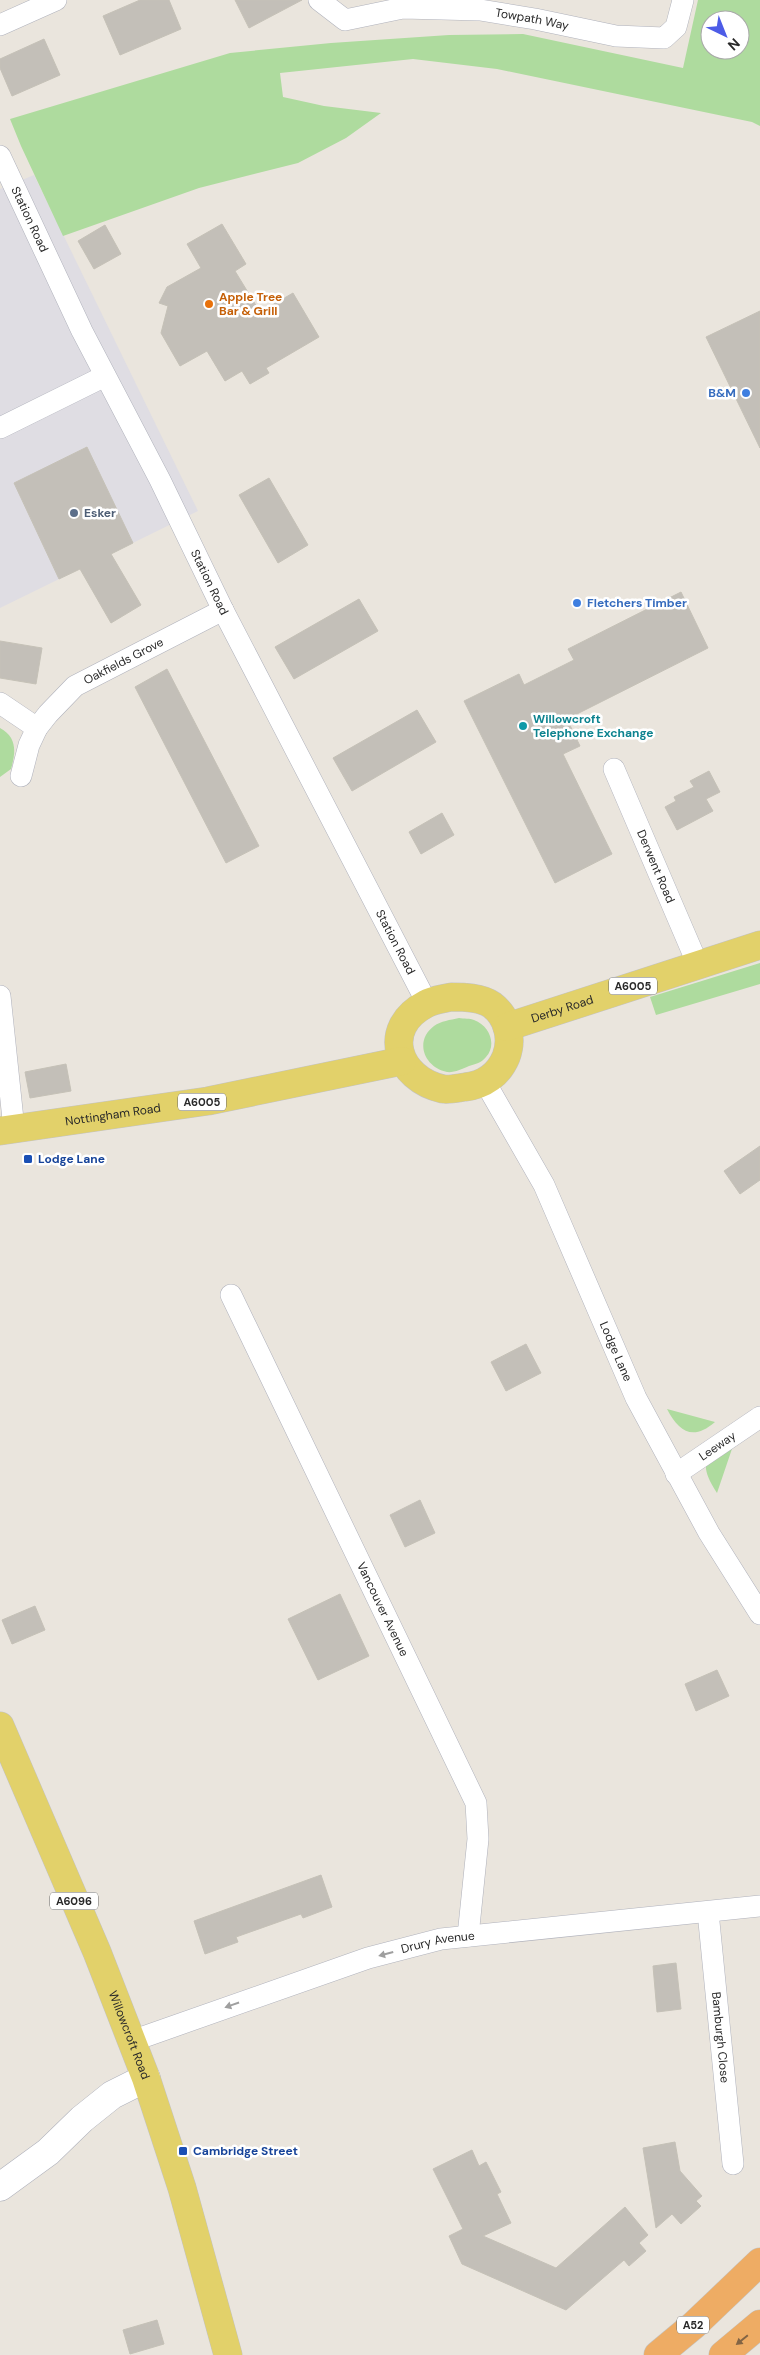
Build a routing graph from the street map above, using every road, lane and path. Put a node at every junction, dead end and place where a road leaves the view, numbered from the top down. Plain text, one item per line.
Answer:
1 (56, 0) edge
2 (319, 0) edge
3 (683, 0) edge
4 (0, 25) edge
5 (0, 156) edge
6 (106, 376) junction
7 (0, 428) edge
8 (223, 610) junction
9 (0, 703) edge
10 (38, 728) junction
11 (614, 769) dead end
12 (22, 776) dead end
13 (760, 945) edge
14 (698, 965) junction
15 (0, 996) edge
16 (427, 1003) junction
17 (507, 1027) junction
18 (402, 1061) junction
19 (485, 1082) junction
20 (7, 1130) edge
21 (231, 1295) dead end
22 (760, 1417) edge
23 (676, 1474) junction
24 (760, 1614) edge
25 (0, 1726) edge
26 (760, 1906) edge
27 (708, 1912) junction
28 (468, 1936) junction
29 (132, 2041) junction
30 (146, 2078) junction
31 (733, 2164) dead end
32 (0, 2187) edge
33 (760, 2262) edge
34 (760, 2324) edge
35 (228, 2355) edge
36 (658, 2355) edge
37 (723, 2355) edge

1 - 4 street
2 - 3 street, Towpath Way
5 - 6 street, Station Road
6 - 7 street
6 - 8 street, Station Road
8 - 10 street, Oakfields Grove
8 - 16 street, Station Road
9 - 10 street
10 - 12 street, Oakfields Grove
11 - 14 street, Derwent Road
13 - 14 main road, Derby Road / A6005
14 - 17 main road, Derby Road / A6005
15 - 20 street
16 - 17 main road
16 - 18 main road
17 - 19 main road
18 - 19 main road
18 - 20 main road, Nottingham Road / A6005
19 - 23 street, Lodge Lane
21 - 28 street, Vancouver Avenue
22 - 23 street, Leeway
23 - 24 street, Lodge Lane
25 - 29 main road, Willowcroft Road / A6096
26 - 27 street, Drury Avenue
27 - 28 street, Drury Avenue
27 - 31 street, Bamburgh Close
28 -> 29 street, Drury Avenue
29 - 30 main road, Willowcroft Road / A6096
30 - 32 street
30 - 35 main road, Willowcroft Road / A6096
33 - 36 highway, A52
34 -> 37 highway

